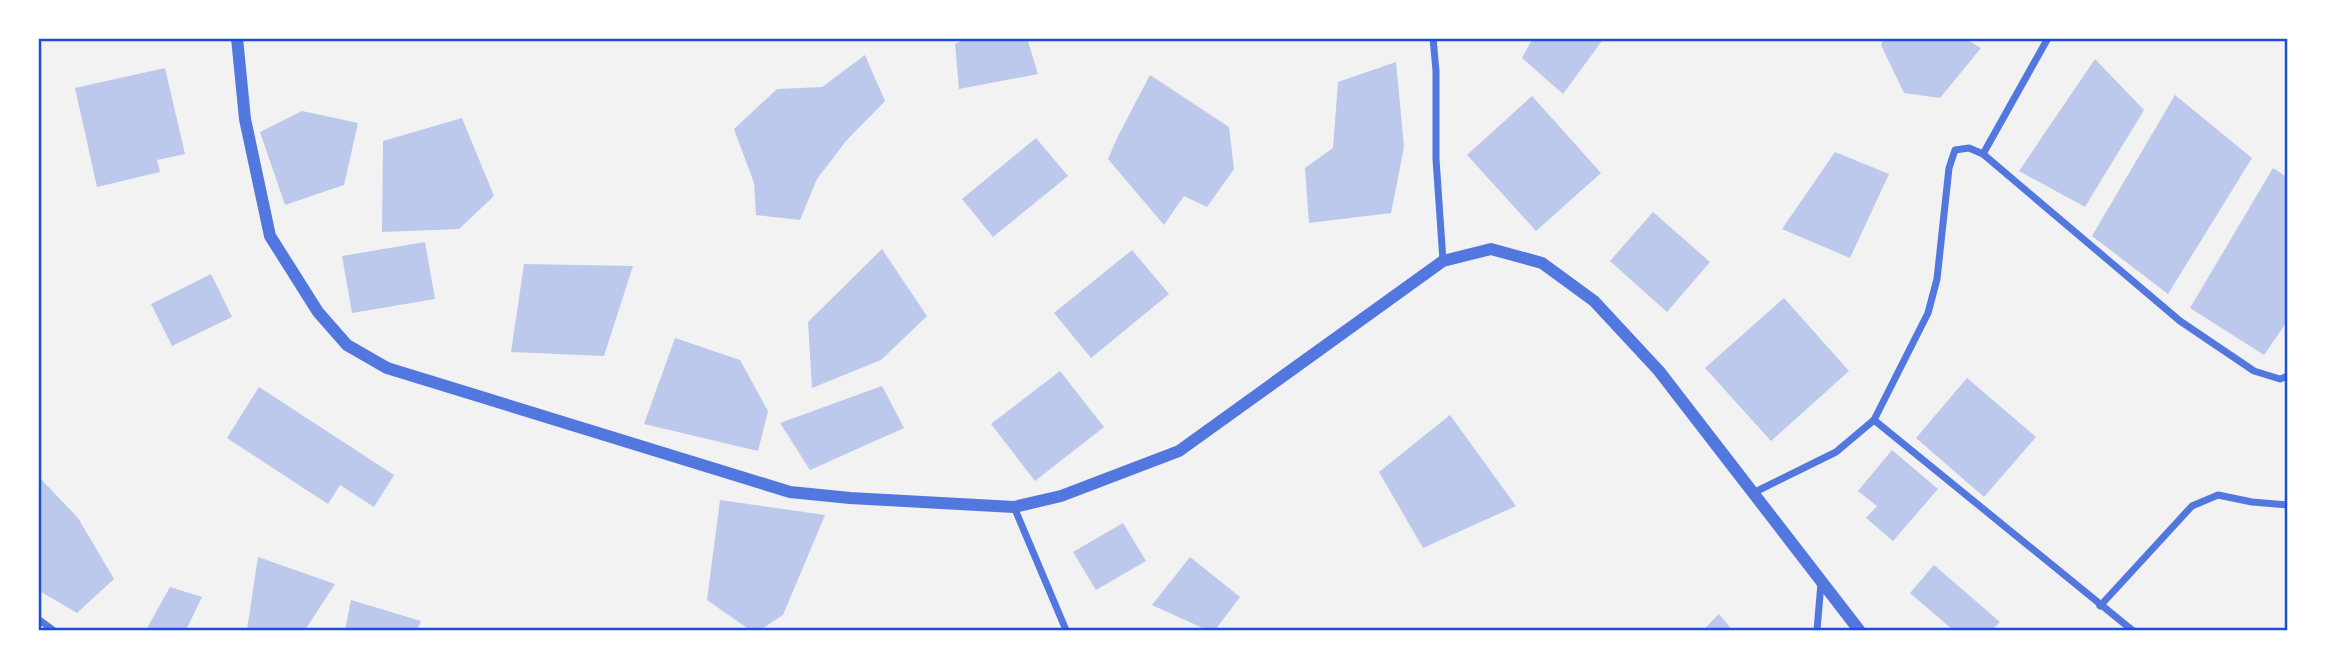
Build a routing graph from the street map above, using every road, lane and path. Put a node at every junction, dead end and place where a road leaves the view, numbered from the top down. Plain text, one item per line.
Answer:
1 (237, 38) edge
2 (1433, 38) edge
3 (2048, 38) edge
4 (1983, 154) junction
5 (1443, 261) junction
6 (2287, 376) edge
7 (1874, 420) junction
8 (1753, 493) junction
9 (2287, 505) edge
10 (1014, 507) junction
11 (1821, 583) junction
12 (2100, 606) junction
13 (38, 619) edge
14 (53, 631) edge
15 (1066, 631) edge
16 (1817, 631) edge
17 (1859, 631) edge
18 (2132, 631) edge

1 - 10 street
2 - 5 street
3 - 4 street
4 - 6 street
4 - 7 street
5 - 8 street
5 - 10 street
7 - 8 street
7 - 12 street
8 - 11 street
9 - 12 street
10 - 15 street
11 - 16 street
11 - 17 street
12 - 18 street
13 - 14 street

